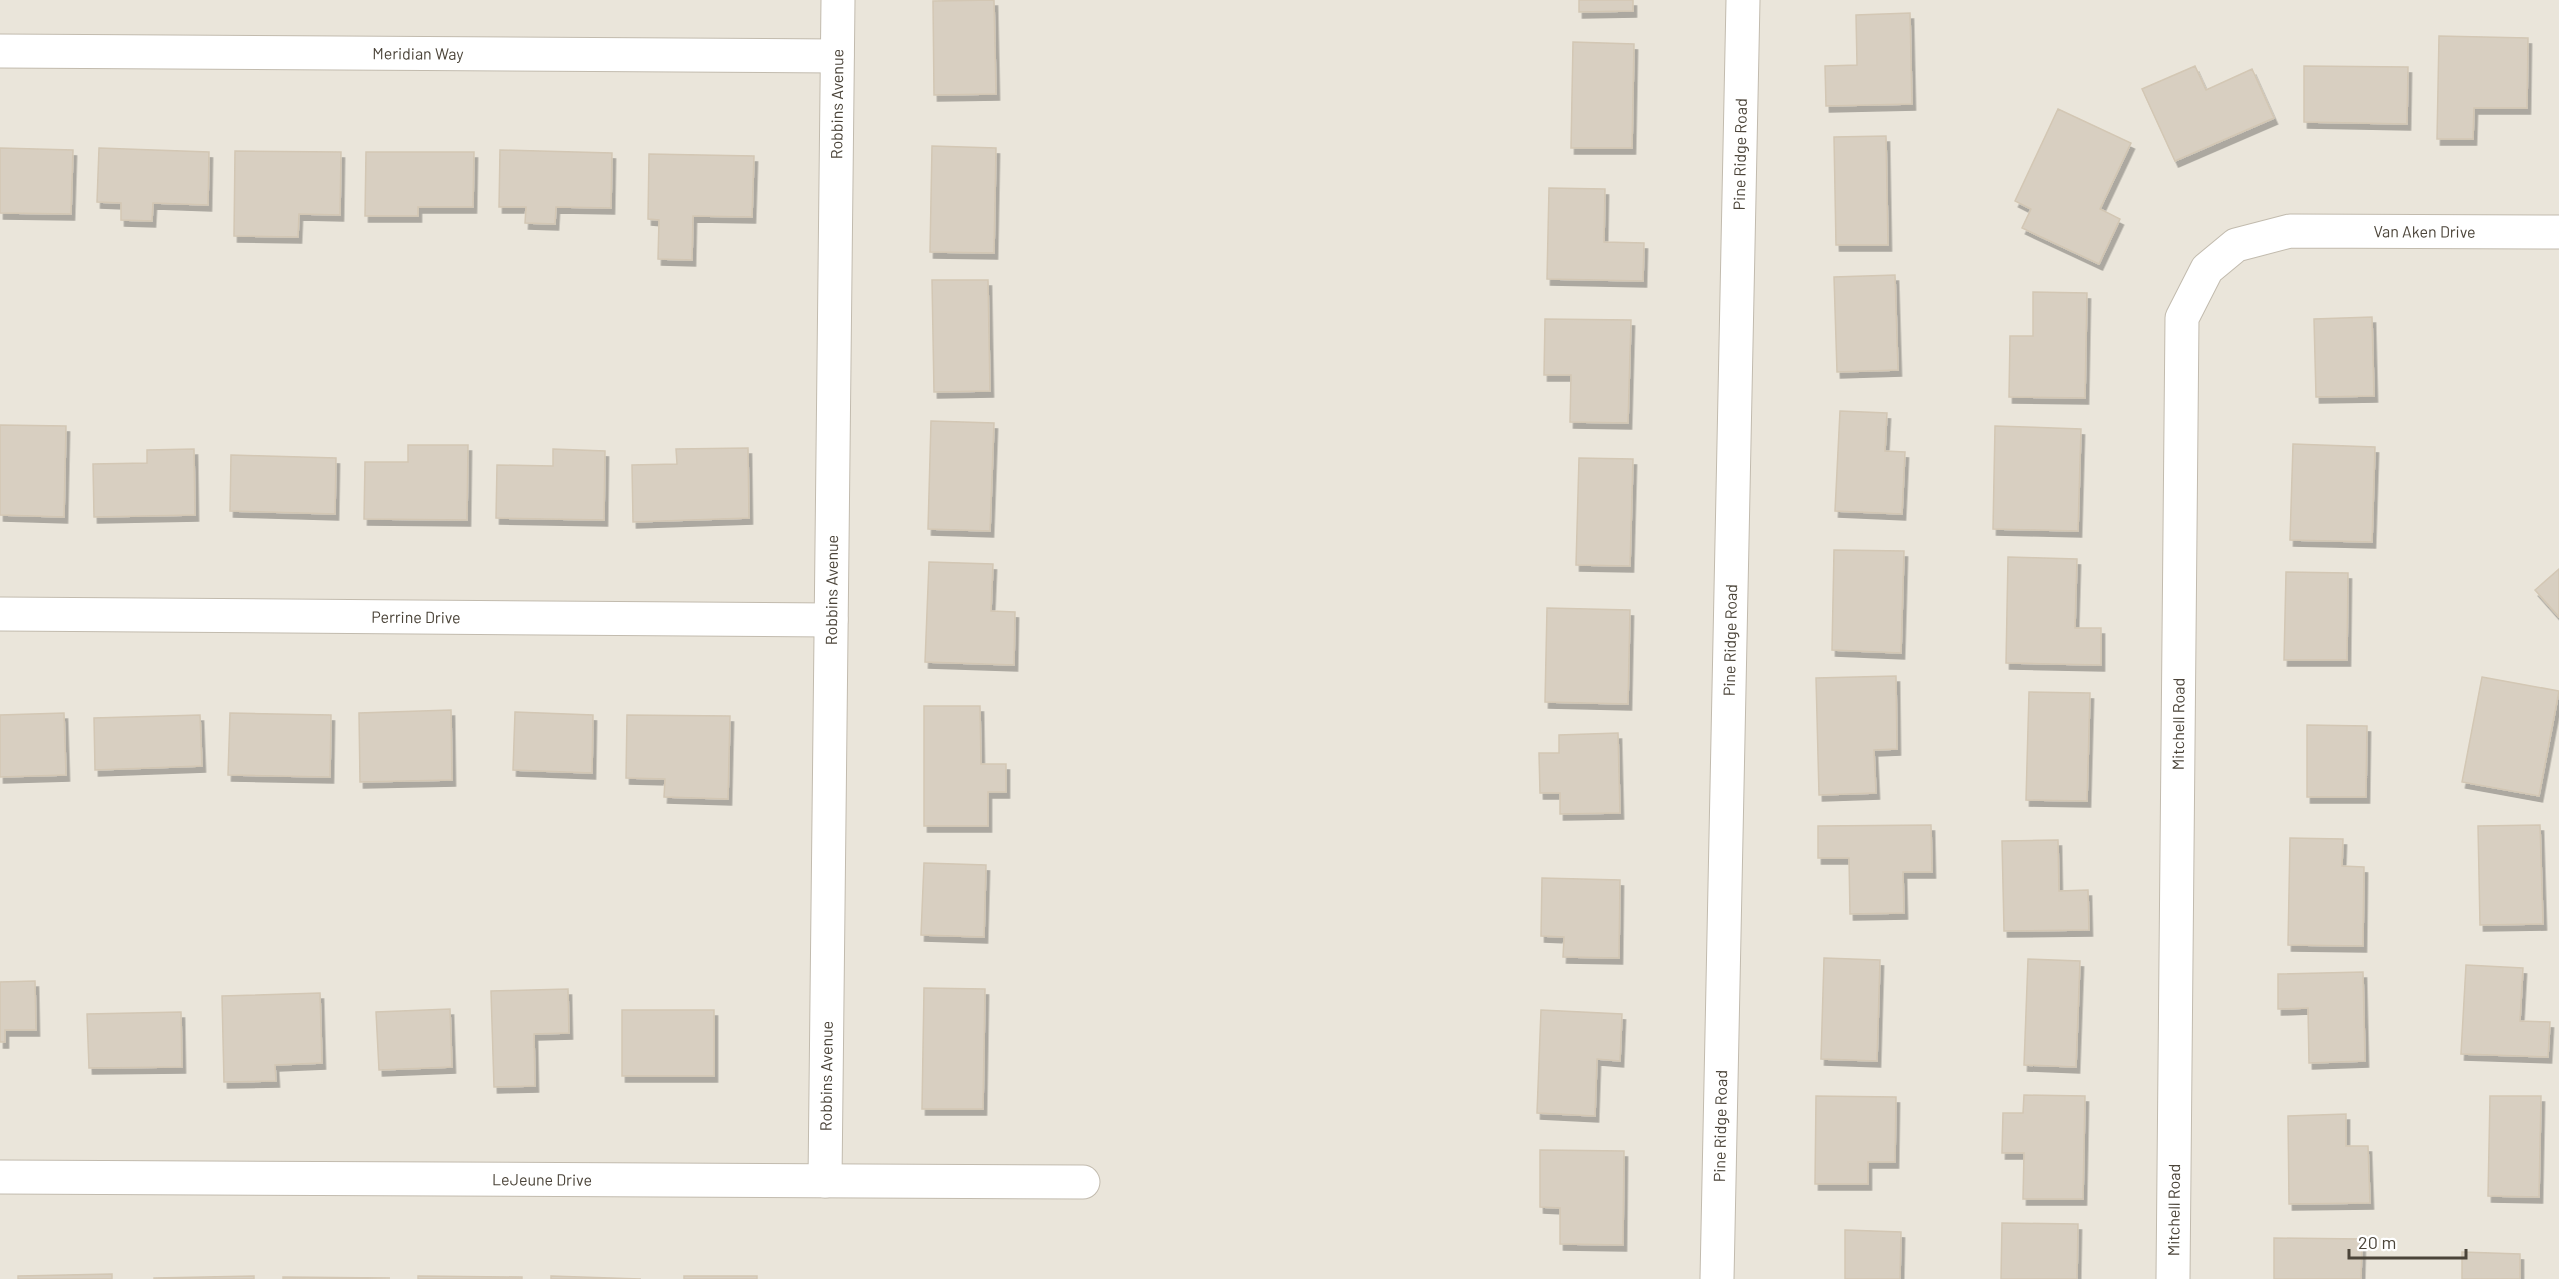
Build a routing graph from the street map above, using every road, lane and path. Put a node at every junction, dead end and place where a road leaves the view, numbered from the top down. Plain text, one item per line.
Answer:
1 (838, 0) edge
2 (1743, 0) edge
3 (0, 51) edge
4 (837, 56) junction
5 (2290, 231) joint
6 (2559, 232) edge
7 (0, 614) edge
8 (831, 620) junction
9 (0, 1177) edge
10 (825, 1181) junction
11 (1083, 1182) dead end
12 (1717, 1279) edge
13 (2173, 1279) edge

1 - 4 street, Robbins Avenue
2 - 12 street, Pine Ridge Road
3 - 4 street, Meridian Way
4 - 8 street, Robbins Avenue
5 - 6 street, Van Aken Drive
5 - 13 street, Mitchell Road
7 - 8 street, Perrine Drive
8 - 10 street, Robbins Avenue
9 - 10 street, LeJeune Drive
10 - 11 street, LeJeune Drive

